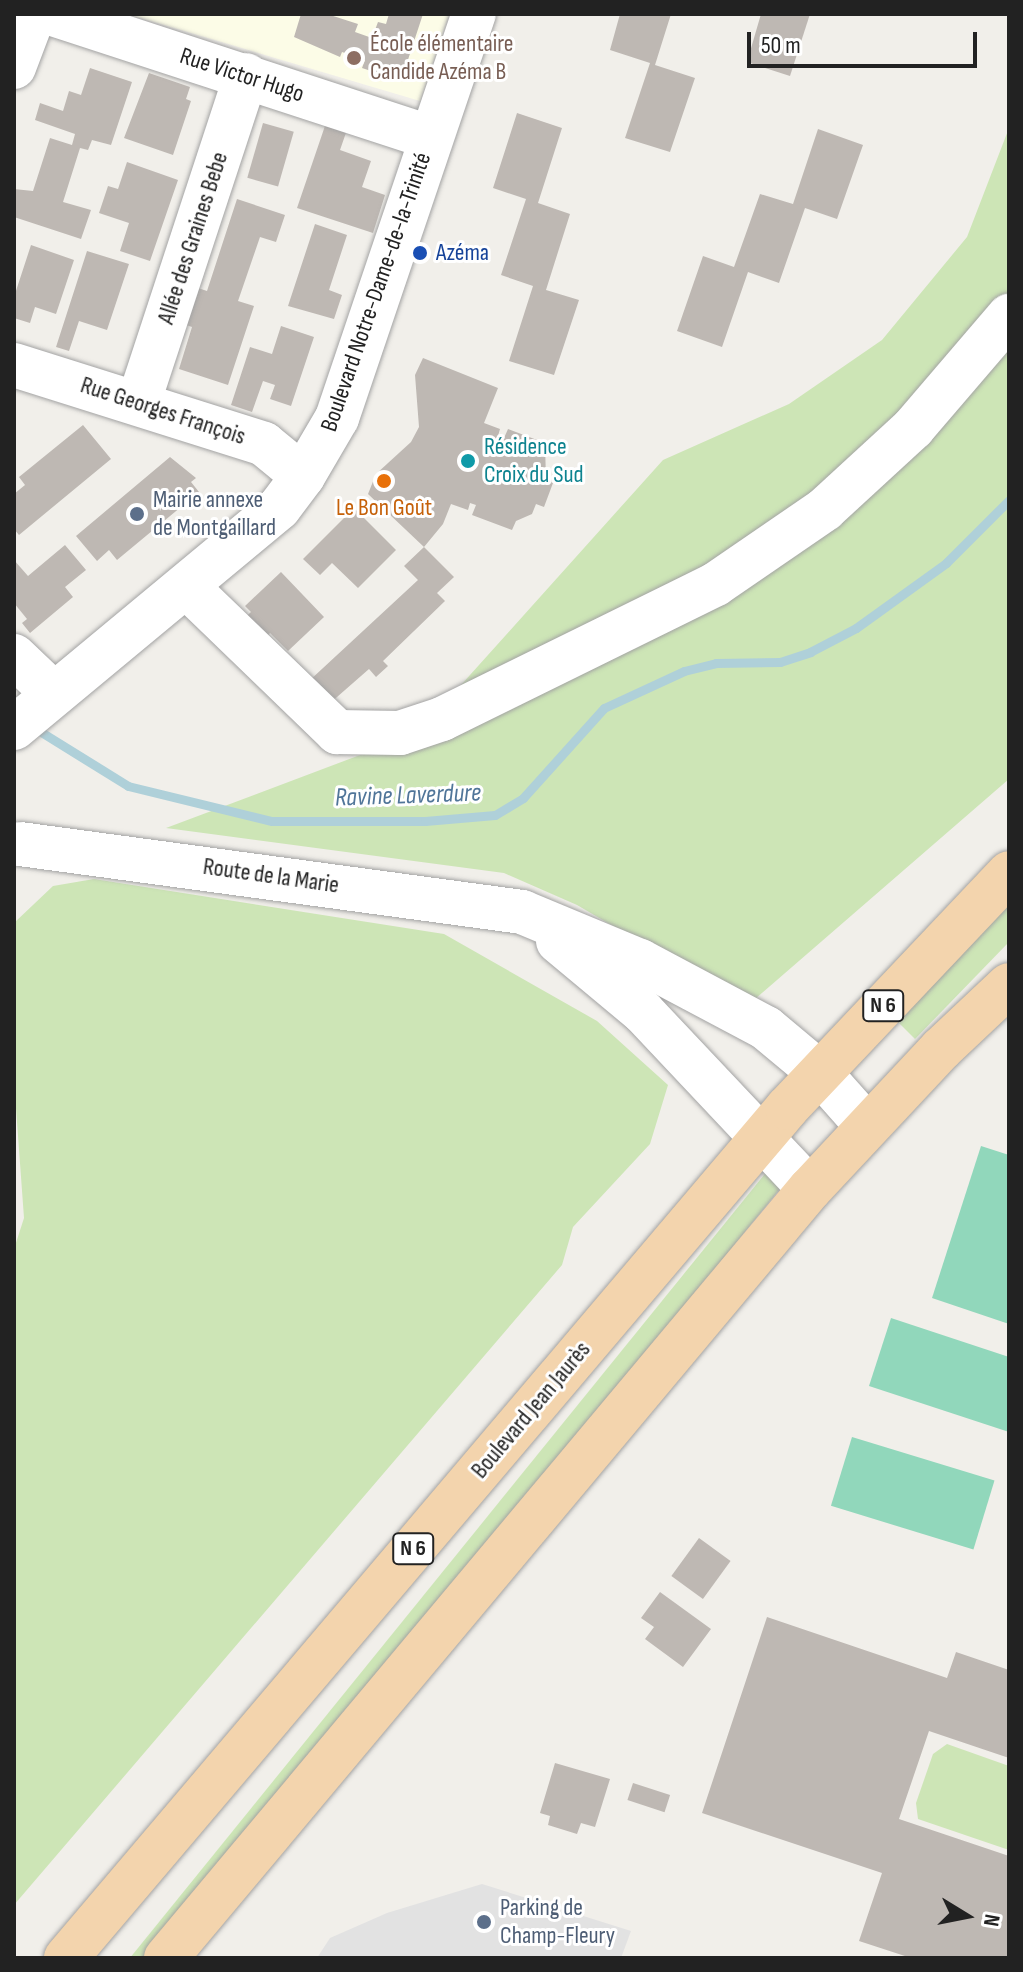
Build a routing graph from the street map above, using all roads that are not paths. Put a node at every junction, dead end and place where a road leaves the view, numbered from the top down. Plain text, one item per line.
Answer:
1 (34, 14) edge
2 (53, 14) edge
3 (474, 14) edge
4 (14, 67) edge
5 (246, 75) junction
6 (430, 137) junction
7 (1009, 316) edge
8 (14, 365) edge
9 (139, 401) junction
10 (303, 476) junction
11 (187, 587) junction
12 (14, 656) edge
13 (35, 710) edge
14 (16, 845) edge
15 (1009, 873) edge
16 (522, 912) junction
17 (1009, 985) edge
18 (820, 1073) junction
19 (867, 1126) junction
20 (759, 1141) junction
21 (810, 1189) junction
22 (66, 1958) edge
23 (166, 1958) edge

1 - 4 street
2 - 5 street, Rue Victor Hugo
3 - 6 street, Boulevard Notre-Dame-de-la-Trinité
5 - 6 street, Rue Victor Hugo
5 - 9 street, Allée des Graines Bebe
6 - 10 street, Boulevard Notre-Dame-de-la-Trinité
7 - 11 street
8 - 9 street, Rue Georges François
9 - 10 street, Rue Georges François
10 - 11 street, Boulevard Notre-Dame-de-la-Trinité
11 - 13 street, Boulevard Notre-Dame-de-la-Trinité
12 - 13 street
14 - 16 street, Route de la Marie
15 - 18 main road, Boulevard Jean Jaurès / N 6
16 - 18 street, Route de la Marie
16 - 20 street
17 - 19 main road
18 - 19 street, Route de la Marie
18 - 20 main road, Boulevard Jean Jaurès / N 6
19 - 21 main road
20 - 21 street
20 - 22 main road, Boulevard Jean Jaurès / N 6
21 - 23 main road

